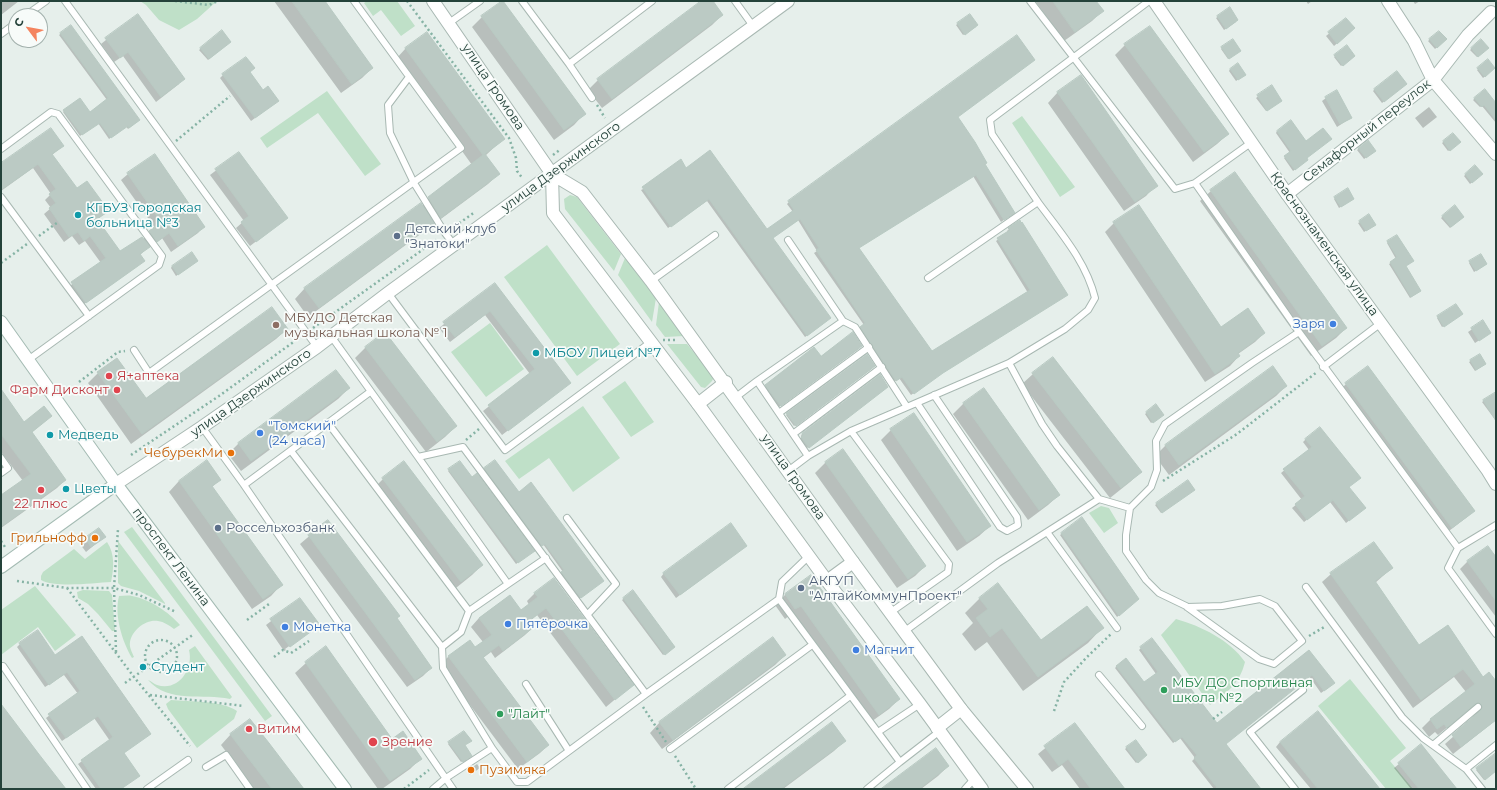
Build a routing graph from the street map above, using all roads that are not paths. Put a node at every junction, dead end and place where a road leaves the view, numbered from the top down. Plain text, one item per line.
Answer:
1 (46, 1) edge
2 (65, 1) edge
3 (354, 1) edge
4 (433, 1) edge
5 (480, 1) edge
6 (522, 1) edge
7 (652, 1) edge
8 (735, 1) edge
9 (788, 1) edge
10 (1030, 1) edge
11 (1149, 1) edge
12 (1154, 1) edge
13 (1388, 1) edge
14 (36, 8) edge
15 (1491, 12) dead end
16 (449, 23) junction
17 (753, 26) junction
18 (1073, 58) junction
19 (569, 64) junction
20 (409, 77) junction
21 (1433, 80) junction
22 (592, 98) road end
23 (1252, 142) junction
24 (1, 149) edge
25 (1496, 154) edge
26 (552, 174) junction
27 (414, 182) junction
28 (1195, 183) junction
29 (1287, 194) junction
30 (1, 197) edge
31 (1038, 202) junction
32 (715, 235) dead end
33 (788, 240) dead end
34 (454, 245) junction
35 (928, 278) dead end
36 (651, 281) junction
37 (272, 285) junction
38 (388, 293) junction
39 (89, 316) junction
40 (843, 321) junction
41 (1380, 322) junction
42 (3, 329) edge
43 (1299, 332) junction
44 (331, 336) junction
45 (650, 341) junction
46 (317, 347) junction
47 (869, 347) junction
48 (134, 350) road end
49 (28, 360) junction
50 (1009, 363) junction
51 (882, 367) junction
52 (1324, 367) junction
53 (757, 380) junction
54 (726, 382) junction
55 (370, 392) junction
56 (934, 395) junction
57 (736, 397) junction
58 (917, 403) junction
59 (698, 404) junction
60 (907, 407) junction
61 (779, 413) junction
62 (328, 423) junction
63 (202, 428) junction
64 (851, 431) junction
65 (794, 434) junction
66 (291, 451) junction
67 (808, 456) junction
68 (418, 457) junction
69 (1, 458) edge
70 (788, 471) junction
71 (1, 473) edge
72 (116, 484) junction
73 (1496, 484) edge
74 (244, 485) junction
75 (1099, 500) junction
76 (1130, 508) junction
77 (567, 518) dead end
78 (1496, 525) edge
79 (1047, 532) junction
80 (1458, 548) junction
81 (808, 556) junction
82 (546, 558) junction
83 (854, 562) junction
84 (1, 567) edge
85 (827, 581) junction
86 (508, 584) junction
87 (1306, 587) dead end
88 (779, 599) junction
89 (1187, 607) junction
90 (469, 611) junction
91 (891, 612) junction
92 (588, 614) junction
93 (1116, 628) road end
94 (905, 631) junction
95 (1496, 634) edge
96 (812, 645) junction
97 (442, 647) junction
98 (1, 666) edge
99 (1099, 675) dead end
100 (526, 684) dead end
101 (1303, 690) dead end
102 (646, 694) junction
103 (850, 696) junction
104 (920, 704) junction
105 (1478, 707) dead end
106 (962, 709) junction
107 (1142, 726) dead end
108 (938, 729) junction
109 (878, 732) junction
110 (1433, 745) junction
111 (1496, 746) edge
112 (492, 748) junction
113 (670, 749) dead end
114 (569, 752) junction
115 (188, 760) dead end
116 (900, 762) junction
117 (206, 767) dead end
118 (1466, 769) junction
119 (446, 778) junction
120 (974, 779) junction
121 (87, 789) edge
122 (147, 789) edge
123 (250, 789) edge
124 (345, 789) edge
125 (433, 789) edge
126 (453, 789) edge
127 (728, 789) edge
128 (867, 789) edge
129 (965, 789) edge
130 (982, 789) edge
131 (1027, 789) edge
132 (1295, 789) edge
133 (1482, 789) edge

1 - 14 lane
2 - 37 lane
3 - 20 lane
4 - 16 street, улица Громова
5 - 16 lane
6 - 19 lane
7 - 19 lane
8 - 17 lane
9 - 17 street, улица Дзержинского
10 - 18 lane
11 - 18 lane
12 - 23 street, Краснознаменская улица
13 - 21 street
15 - 21 street, Семафорный переулок
16 - 26 street, улица Громова
17 - 26 street, улица Дзержинского
18 - 28 lane
18 - 31 lane
19 - 22 lane
20 - 27 lane
20 - 27 lane
21 - 25 street
21 - 29 street, Семафорный переулок
23 - 28 lane
23 - 29 street, Краснознаменская улица
24 - 39 lane
26 - 34 street, улица Дзержинского
26 - 36 street, улица Громова
26 - 45 street
27 - 34 lane
27 - 37 lane
28 - 43 lane
29 - 41 street, Краснознаменская улица
30 - 39 lane
31 - 35 lane
31 - 50 lane
32 - 36 lane
33 - 40 lane
34 - 38 street, улица Дзержинского
36 - 54 street, улица Громова
37 - 46 lane
37 - 48 lane
38 - 44 street, улица Дзержинского
38 - 45 lane
39 - 49 lane
40 - 47 lane
40 - 53 lane
41 - 52 lane
41 - 73 street, Краснознаменская улица
42 - 49 street, проспект Ленина
43 - 52 lane
43 - 76 lane
44 - 46 street, улица Дзержинского
44 - 55 lane
45 - 59 street
46 - 63 street, улица Дзержинского
47 - 51 lane
47 - 61 lane
49 - 72 street, проспект Ленина
50 - 56 lane
50 - 75 lane
51 - 60 lane
51 - 65 lane
52 - 80 lane
53 - 57 lane
53 - 61 lane
54 - 57 street, улица Громова
54 - 59 street
55 - 62 lane
55 - 68 lane
56 - 58 lane
56 - 58 lane
57 - 70 street, улица Громова
58 - 60 lane
59 - 81 street
60 - 64 lane
61 - 65 lane
62 - 66 lane
62 - 90 lane
63 - 72 street, улица Дзержинского
63 - 74 lane
64 - 67 lane
64 - 91 lane
65 - 67 lane
66 - 74 lane
66 - 97 lane
67 - 70 lane
68 - 82 lane
68 - 86 lane
69 - 71 lane
70 - 83 street, улица Громова
72 - 84 street, улица Дзержинского
72 - 124 street, проспект Ленина
74 - 119 lane
75 - 76 lane
75 - 79 lane
76 - 89 lane
77 - 92 lane
78 - 80 lane
79 - 93 lane
79 - 94 lane
80 - 95 lane
81 - 85 street
81 - 88 lane
82 - 86 lane
82 - 92 lane
83 - 85 street
83 - 91 street, улица Громова
85 - 104 street
86 - 90 lane
87 - 110 lane
88 - 96 lane
88 - 102 lane
89 - 89 lane
90 - 97 lane
91 - 94 street, улица Громова
92 - 102 lane
94 - 106 street, улица Громова
96 - 103 lane
96 - 113 lane
97 - 112 lane
98 - 121 lane
99 - 107 lane
100 - 114 lane
101 - 132 lane
102 - 114 lane
103 - 109 lane
103 - 127 lane
104 - 108 street
104 - 109 lane
105 - 110 lane
106 - 108 street
106 - 131 street, улица Громова
108 - 116 lane
108 - 120 street
109 - 116 lane
110 - 118 lane
111 - 118 lane
112 - 114 lane
112 - 119 lane
115 - 122 lane
116 - 128 lane
117 - 123 lane
118 - 133 lane
119 - 125 lane
119 - 126 lane
120 - 129 lane
120 - 130 street

